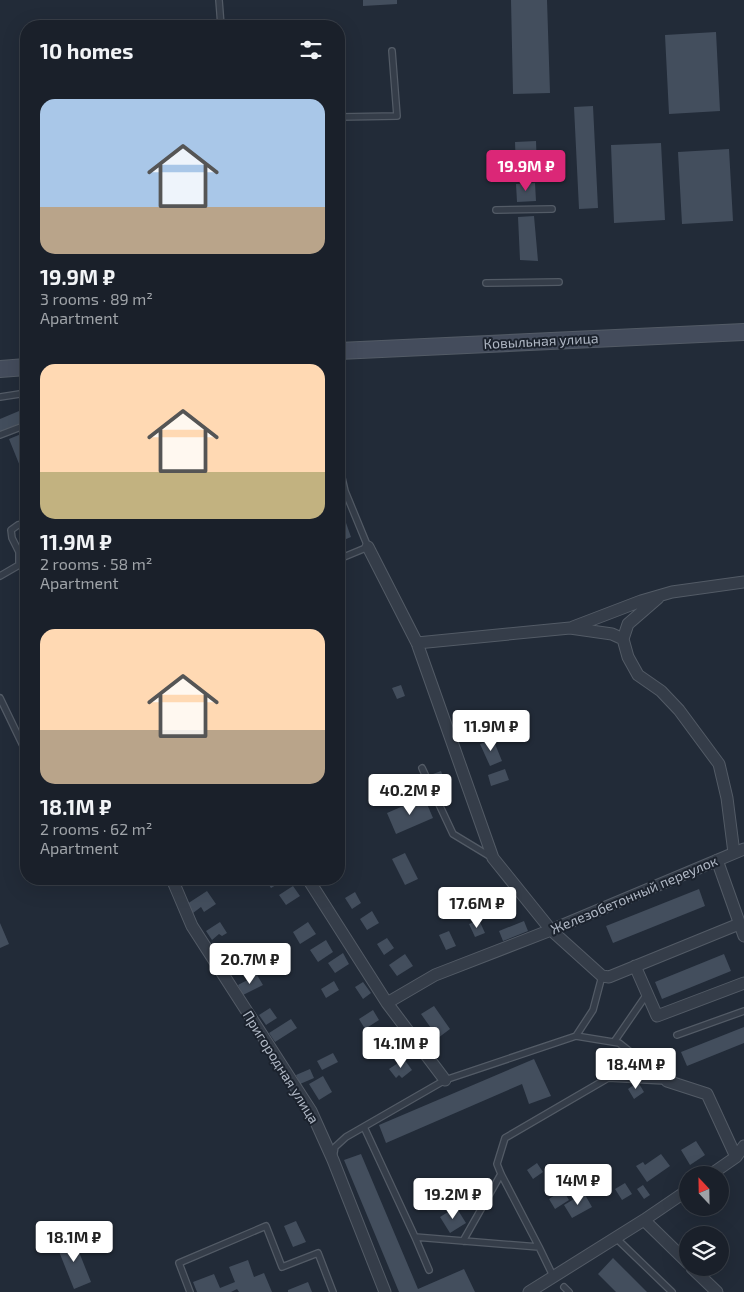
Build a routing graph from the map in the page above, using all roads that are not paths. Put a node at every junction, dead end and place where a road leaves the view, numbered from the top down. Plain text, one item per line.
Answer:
1 (219, 0) edge
2 (221, 20) edge
3 (392, 51) dead end
4 (345, 117) edge
5 (548, 171) dead end
6 (494, 173) dead end
7 (552, 209) dead end
8 (496, 210) dead end
9 (559, 282) dead end
10 (486, 283) dead end
11 (744, 332) edge
12 (345, 351) edge
13 (20, 367) edge
14 (0, 369) edge
15 (20, 394) edge
16 (0, 397) edge
17 (20, 427) edge
18 (0, 435) edge
19 (345, 491) edge
20 (20, 524) edge
21 (368, 547) junction
22 (345, 557) edge
23 (0, 576) edge
24 (744, 582) edge
25 (661, 595) junction
26 (570, 628) junction
27 (623, 639) junction
28 (417, 643) junction
29 (0, 698) edge
30 (20, 740) edge
31 (422, 768) dead end
32 (739, 851) edge
33 (493, 858) junction
34 (717, 860) junction
35 (175, 885) edge
36 (312, 885) edge
37 (740, 910) edge
38 (739, 924) junction
39 (551, 930) junction
40 (744, 936) edge
41 (635, 966) junction
42 (602, 976) junction
43 (744, 983) edge
44 (647, 994) junction
45 (387, 1003) junction
46 (744, 1011) edge
47 (677, 1035) dead end
48 (576, 1036) junction
49 (614, 1042) junction
50 (445, 1080) junction
51 (667, 1081) junction
52 (364, 1127) junction
53 (744, 1146) edge
54 (736, 1158) junction
55 (332, 1160) junction
56 (724, 1166) edge
57 (500, 1174) junction
58 (679, 1196) edge
59 (644, 1220) junction
60 (415, 1237) junction
61 (616, 1238) junction
62 (463, 1241) junction
63 (539, 1247) junction
64 (679, 1254) edge
65 (429, 1270) dead end
66 (700, 1276) edge
67 (554, 1278) junction
68 (564, 1287) dead end
69 (190, 1292) edge
70 (333, 1292) edge
71 (386, 1292) edge
72 (529, 1292) edge
73 (569, 1292) edge
74 (672, 1292) edge
75 (717, 1292) edge

1 - 2 lane
3 - 4 lane
5 - 6 lane
7 - 8 lane
9 - 10 lane
11 - 12 main road, Ковыльная улица
13 - 14 main road
15 - 16 lane
17 - 18 lane
19 - 21 lane
20 - 23 lane
21 - 22 lane
21 - 28 street
24 - 25 street
25 - 26 street
25 - 27 street
26 - 27 street
26 - 28 street
27 - 32 street
28 - 33 street
29 - 30 lane
31 - 33 lane
32 - 34 street, Железобетонный переулок
33 - 39 street
34 - 37 street
34 - 39 street, Железобетонный переулок
35 - 55 street, Пригородная улица
36 - 45 street
37 - 38 street
38 - 40 street
38 - 41 street
39 - 42 street
39 - 45 street, Железобетонный переулок
41 - 42 street
41 - 44 street
42 - 48 lane
43 - 44 street
44 - 49 lane
45 - 50 street
46 - 47 lane
48 - 49 lane
48 - 50 lane
49 - 51 lane
50 - 52 lane
51 - 54 street
51 - 57 lane
52 - 55 lane
52 - 60 lane
53 - 54 street
54 - 56 street
55 - 71 street, Пригородная улица
57 - 62 lane
57 - 63 lane
58 - 59 street
59 - 61 street
59 - 64 street
60 - 62 lane
60 - 65 lane
61 - 67 street
61 - 74 lane
62 - 63 lane
63 - 67 lane
66 - 75 street
67 - 72 street
68 - 73 lane
69 - 70 lane

